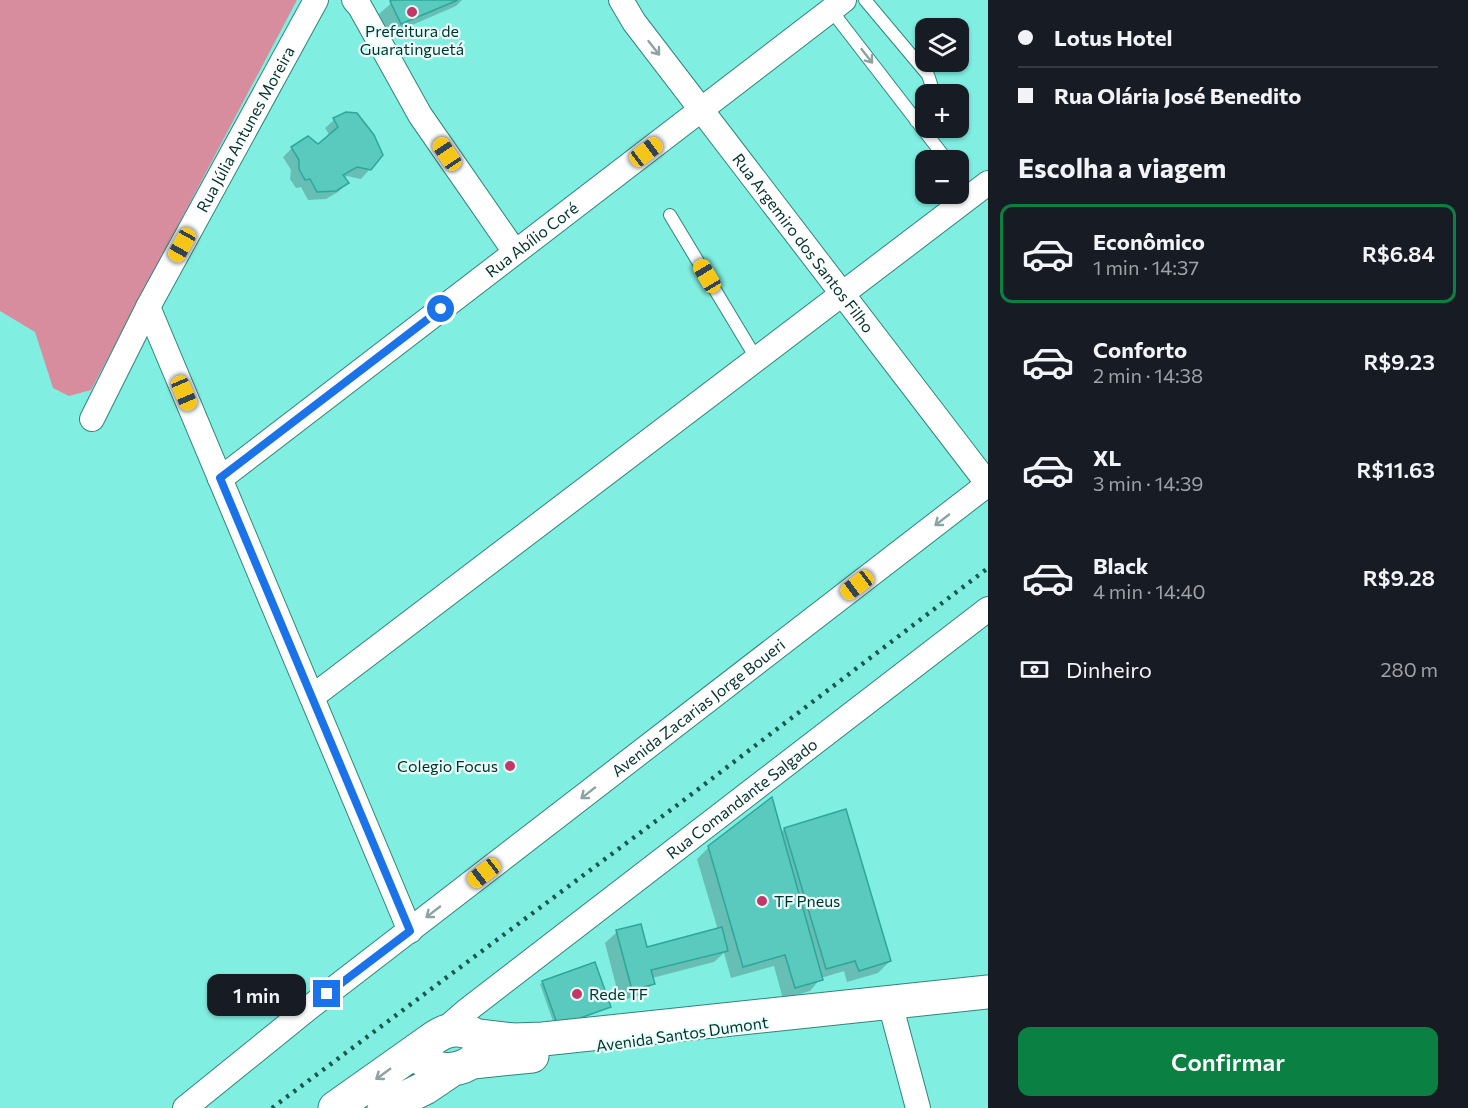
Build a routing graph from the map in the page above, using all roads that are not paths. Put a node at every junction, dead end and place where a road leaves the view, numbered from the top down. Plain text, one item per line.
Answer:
1 (316, 0) edge
2 (354, 0) edge
3 (621, 0) edge
4 (865, 0) edge
5 (837, 5) edge
6 (931, 84) edge
7 (702, 109) junction
8 (915, 120) edge
9 (929, 138) edge
10 (939, 150) edge
11 (988, 183) edge
12 (670, 215) dead end
13 (515, 252) junction
14 (843, 293) junction
15 (148, 307) junction
16 (756, 358) junction
17 (92, 419) dead end
18 (220, 478) junction
19 (988, 484) edge
20 (988, 609) edge
21 (312, 698) junction
22 (410, 931) junction
23 (988, 992) edge
24 (890, 1003) junction
25 (458, 1045) junction
26 (185, 1108) edge
27 (335, 1108) edge
28 (384, 1108) edge
29 (918, 1108) edge

1 - 15 street, Rua Júlia Antunes Moreira
2 - 13 street
3 -> 7 street, Rua Argemiro dos Santos Filho
4 - 6 lane
5 - 7 street, Rua Abílio Coré
5 -> 8 lane
7 - 13 street, Rua Abílio Coré
7 - 14 street, Rua Argemiro dos Santos Filho
9 - 10 lane
11 - 14 street
12 - 16 lane
13 - 18 street, Rua Abílio Coré
14 - 16 street
14 - 19 street, Rua Argemiro dos Santos Filho
15 - 17 street, Rua Júlia Antunes Moreira
15 - 18 street
16 - 21 street
18 - 21 street
19 -> 22 street, Avenida Zacarias Jorge Boueri
20 - 25 street, Rua Comandante Salgado
21 - 22 street
22 - 26 street, Avenida Zacarias Jorge Boueri
23 - 24 main road, Avenida Santos Dumont
24 - 25 main road, Avenida Santos Dumont
24 - 29 street
25 -> 27 main road
25 - 28 main road

